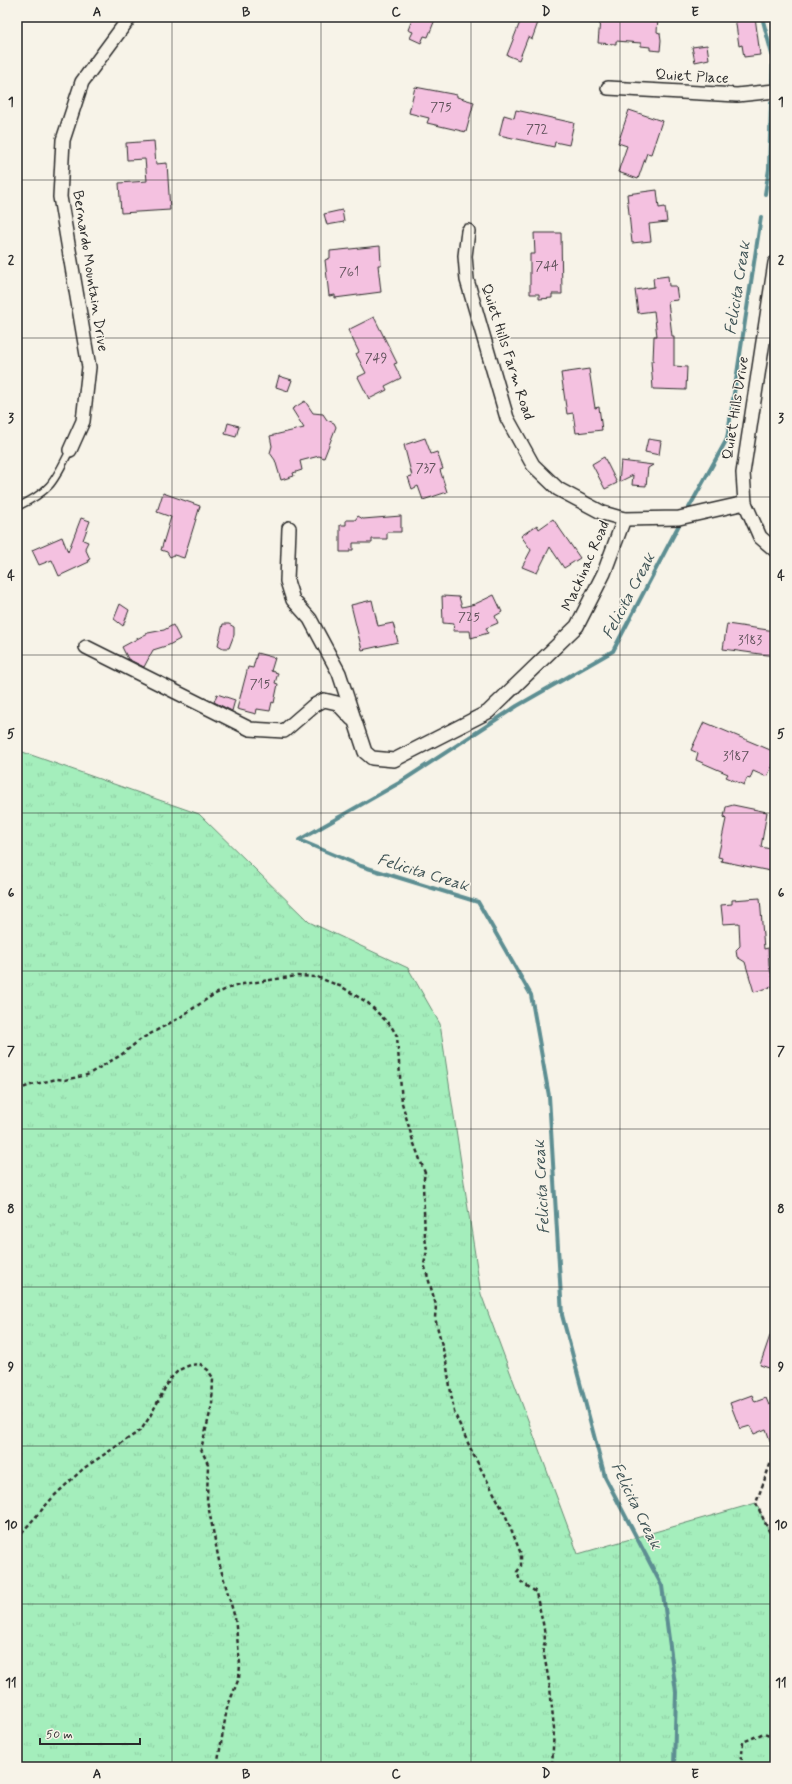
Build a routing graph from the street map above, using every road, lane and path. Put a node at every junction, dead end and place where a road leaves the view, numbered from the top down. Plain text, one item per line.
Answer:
1 (130, 17) edge
2 (608, 88) dead end
3 (775, 91) edge
4 (468, 231) dead end
5 (775, 263) edge
6 (70, 450) joint
7 (745, 503) junction
8 (17, 508) edge
9 (624, 519) junction
10 (289, 528) dead end
11 (775, 550) edge
12 (86, 647) dead end
13 (355, 722) junction
14 (17, 1090) edge
15 (775, 1459) edge
16 (17, 1538) edge
17 (775, 1544) edge
18 (775, 1737) edge
19 (217, 1767) edge
20 (552, 1767) edge
21 (741, 1767) edge

1 - 6 street, Bernardo Mountain Drive
2 - 3 street, Quiet Place
4 - 9 street, Quiet Hills Farm Road
5 - 7 street, Quiet Hills Drive
6 - 8 lane
7 - 9 street, Quiet Hills Farm Road
7 - 11 street, Quiet Hills Drive
9 - 13 street, Mackinac Road
10 - 13 street, Mackinac Road
12 - 13 street
14 - 20 path
15 - 17 path
16 - 19 path
18 - 21 path

